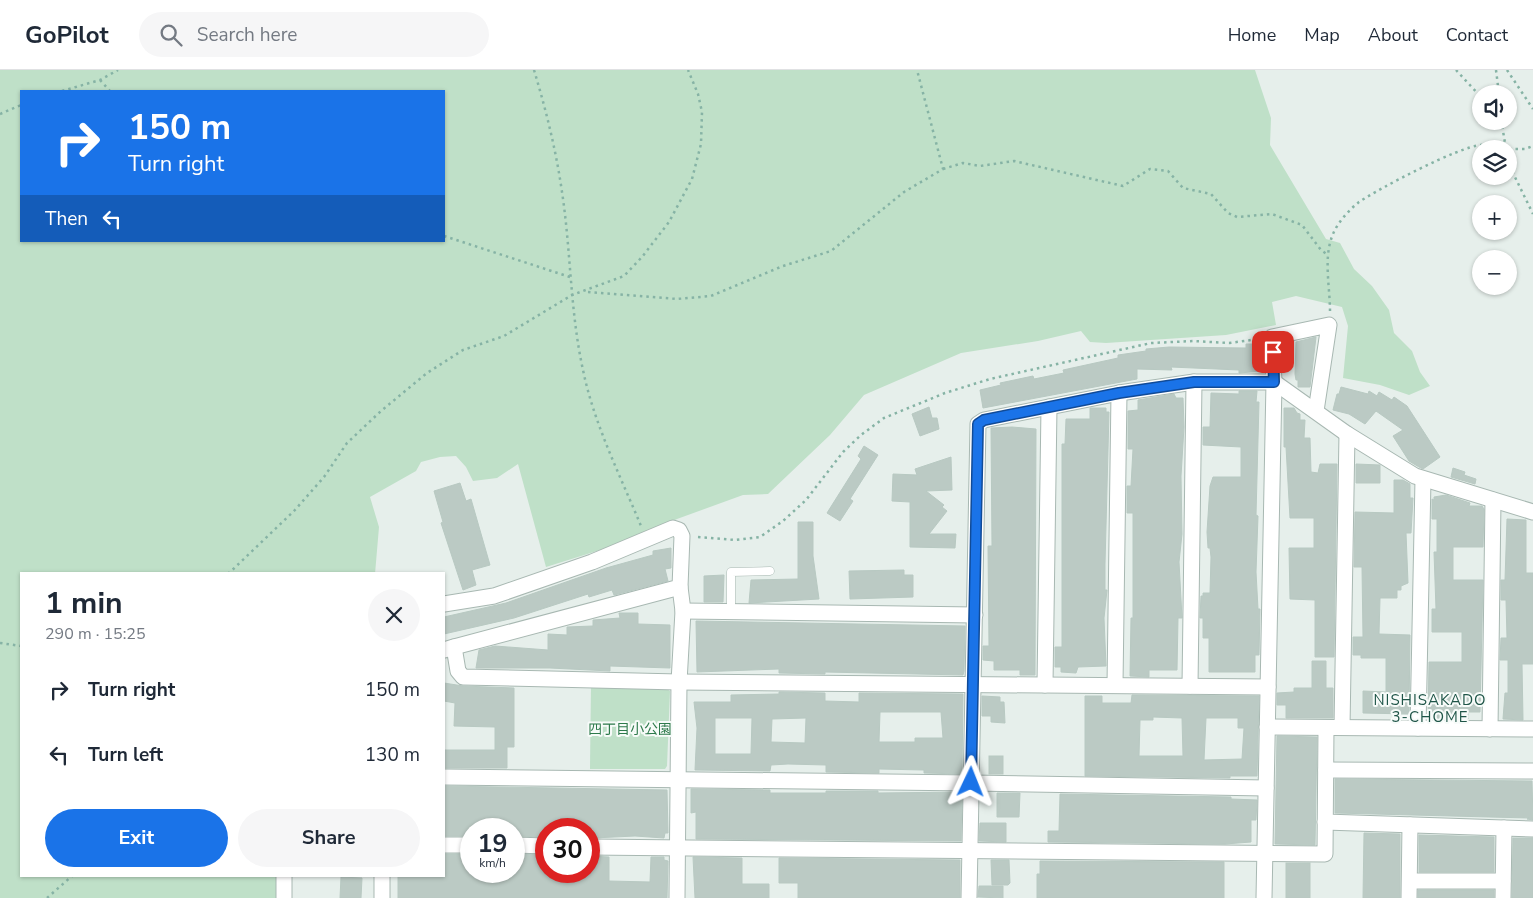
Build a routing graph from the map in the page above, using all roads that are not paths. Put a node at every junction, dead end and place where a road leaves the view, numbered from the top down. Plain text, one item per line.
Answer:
1 (1194, 382) junction
2 (1274, 382) junction
3 (1119, 393) junction
4 (1049, 407) junction
5 (1316, 411) junction
6 (1347, 434) junction
7 (1423, 479) junction
8 (1493, 500) junction
9 (1533, 512) edge
10 (770, 571) dead end
11 (680, 587) junction
12 (445, 604) edge
13 (682, 611) junction
14 (730, 611) junction
15 (975, 615) junction
16 (449, 649) edge
17 (679, 682) junction
18 (974, 683) junction
19 (1045, 685) junction
20 (1115, 685) junction
21 (1190, 686) junction
22 (1268, 687) junction
23 (1267, 727) junction
24 (1342, 727) junction
25 (1326, 728) junction
26 (1418, 728) junction
27 (1490, 729) junction
28 (1533, 730) edge
29 (1326, 770) junction
30 (1533, 772) edge
31 (445, 777) edge
32 (679, 779) junction
33 (971, 782) junction
34 (1266, 788) junction
35 (1325, 822) junction
36 (1410, 825) junction
37 (1504, 828) junction
38 (1533, 829) edge
39 (445, 845) edge
40 (460, 845) edge
41 (600, 847) edge
42 (677, 848) junction
43 (970, 852) junction
44 (1264, 855) junction
45 (284, 877) edge
46 (382, 877) edge
47 (1410, 881) junction
48 (1503, 881) junction
49 (284, 898) edge
50 (382, 898) edge
51 (677, 898) edge
52 (970, 898) edge
53 (1264, 898) edge
54 (1409, 898) edge
55 (1503, 898) edge

1 - 2 street
1 - 3 street
1 - 21 street
2 - 5 street
2 - 5 street
2 - 22 street
3 - 4 street
3 - 20 street
4 - 15 street
4 - 19 street
5 - 6 street
6 - 7 street
6 - 24 street
7 - 8 street
7 - 26 street
8 - 9 street
8 - 27 street
10 - 14 lane
11 - 12 street
11 - 13 street
11 - 16 street
13 - 14 street
13 - 17 street
14 - 15 street
15 - 18 street
16 - 17 street
17 - 18 street
17 - 32 street
18 - 19 street
18 - 33 street
19 - 20 street
20 - 21 street
21 - 22 street
22 - 23 street
23 - 25 street
23 - 34 street
24 - 25 street
24 - 26 street
25 - 29 street
26 - 27 street
27 - 28 street
29 - 30 street
29 - 35 street
31 - 32 street
32 - 33 street
32 - 42 street
33 - 34 street
33 - 43 street
34 - 44 street
35 - 36 street
35 - 44 street
36 - 37 street
36 - 47 street
37 - 38 street
37 - 48 street
39 - 40 street
41 - 42 street
42 - 43 street
42 - 51 street
43 - 44 street
43 - 52 street
44 - 53 street
45 - 49 street
46 - 50 street
47 - 48 street
47 - 54 street
48 - 55 street

